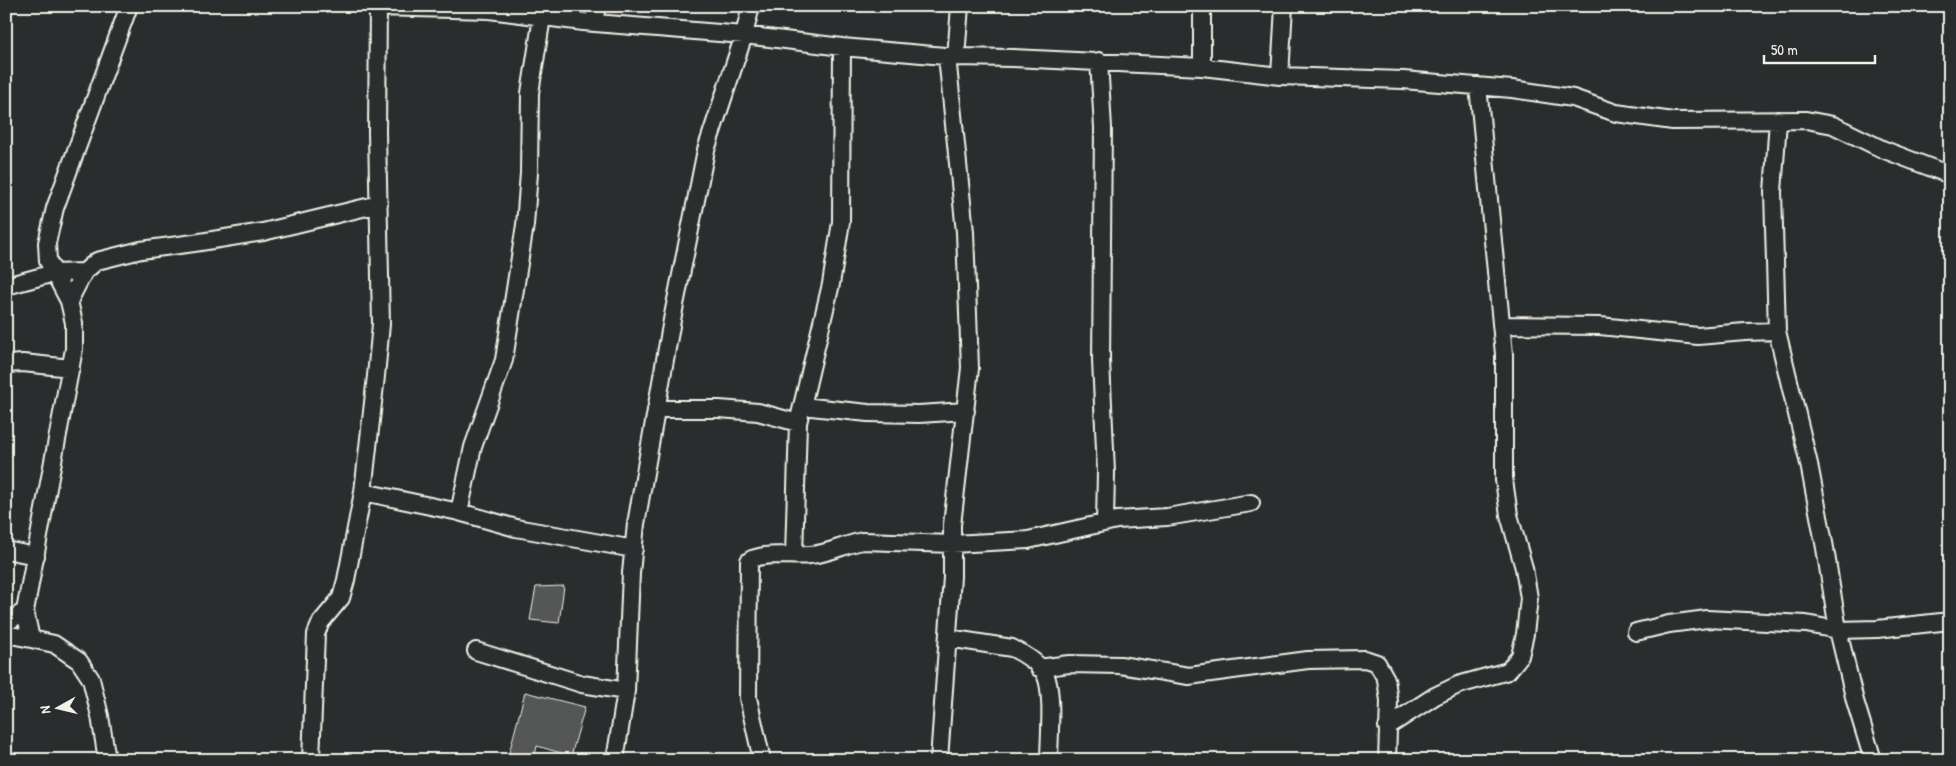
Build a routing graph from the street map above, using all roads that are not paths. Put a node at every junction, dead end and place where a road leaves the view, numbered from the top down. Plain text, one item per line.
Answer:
1 (129, 6) edge
2 (597, 6) edge
3 (751, 6) edge
4 (960, 6) edge
5 (1202, 6) edge
6 (1284, 6) edge
7 (378, 7) edge
8 (489, 8) edge
9 (542, 16) junction
10 (594, 23) junction
11 (744, 35) junction
12 (842, 47) junction
13 (952, 56) junction
14 (1099, 61) junction
15 (1202, 67) junction
16 (1280, 76) junction
17 (1478, 86) junction
18 (1778, 120) junction
19 (1950, 175) edge
20 (379, 204) junction
21 (84, 272) junction
22 (54, 273) junction
23 (6, 286) edge
24 (69, 301) junction
25 (1502, 326) junction
26 (1778, 331) junction
27 (6, 364) edge
28 (71, 368) junction
29 (802, 406) junction
30 (656, 409) junction
31 (966, 411) junction
32 (798, 423) junction
33 (364, 492) junction
34 (1251, 503) dead end
35 (459, 512) junction
36 (1105, 523) junction
37 (952, 544) junction
38 (634, 549) junction
39 (6, 550) edge
40 (794, 555) junction
41 (36, 556) junction
42 (25, 611) junction
43 (1950, 621) edge
44 (6, 623) edge
45 (1838, 630) junction
46 (1636, 632) dead end
47 (6, 634) edge
48 (948, 638) junction
49 (31, 639) junction
50 (476, 651) dead end
51 (1040, 668) junction
52 (626, 691) junction
53 (1387, 727) junction
54 (106, 760) edge
55 (311, 760) edge
56 (615, 760) edge
57 (762, 760) edge
58 (939, 760) edge
59 (1049, 760) edge
60 (1387, 760) edge
61 (1873, 760) edge

1 - 22 street
2 - 10 street
3 - 11 street
4 - 13 street
5 - 15 street
6 - 16 street
7 - 8 street
7 - 20 street
8 - 9 street
9 - 10 street
9 - 35 street
10 - 11 street
11 - 12 street
11 - 30 street
12 - 13 street
12 - 29 street
13 - 14 street
13 - 31 street
14 - 15 street
14 - 36 street
15 - 16 street
16 - 17 street
17 - 18 street
17 - 25 street
18 - 19 street
18 - 26 street
20 - 21 street
20 - 33 street
21 - 22 street
21 - 24 street
22 - 23 street
22 - 24 street
24 - 28 street
25 - 26 street
25 - 53 street
26 - 45 street
27 - 28 street
28 - 41 street
29 - 31 street
29 - 32 street
30 - 32 street
30 - 38 street
31 - 37 street
32 - 40 street
33 - 35 street
33 - 55 street
34 - 36 street
35 - 38 street
36 - 37 street
37 - 40 street
37 - 48 street
38 - 52 street
39 - 41 street
40 - 57 street
41 - 42 street
42 - 44 street
42 - 49 street
43 - 45 street
45 - 46 street
45 - 61 street
47 - 49 street
48 - 51 street
48 - 58 street
49 - 54 street
50 - 52 street
51 - 53 street
51 - 59 street
52 - 56 street
53 - 60 street

